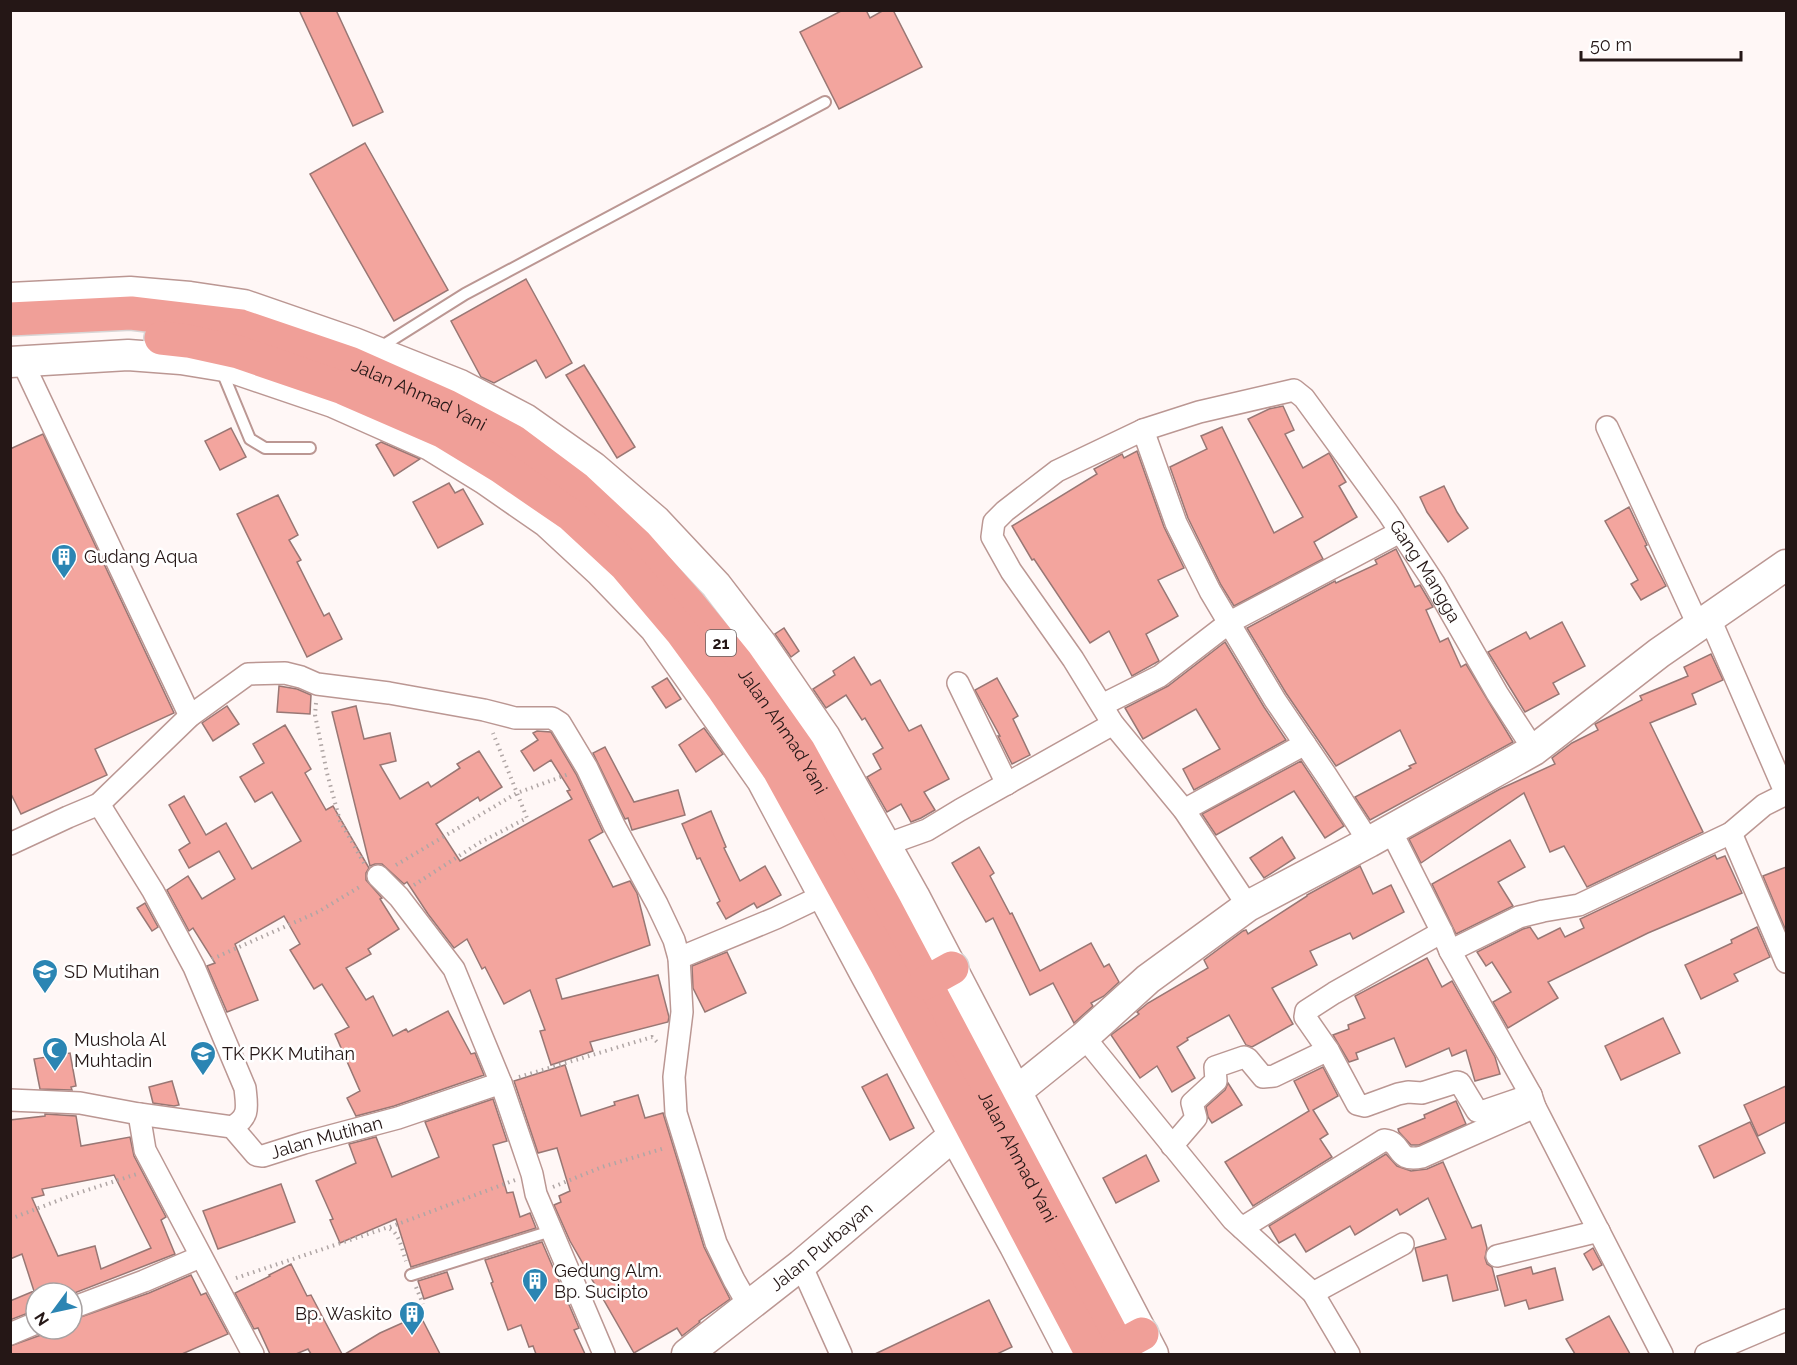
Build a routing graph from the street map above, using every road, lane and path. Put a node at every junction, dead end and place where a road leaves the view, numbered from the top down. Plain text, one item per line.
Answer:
1 (825, 102) dead end
2 (10, 298) edge
3 (10, 319) edge
4 (374, 351) junction
5 (14, 353) edge
6 (219, 365) junction
7 (1607, 427) dead end
8 (1143, 430) junction
9 (310, 448) dead end
10 (1400, 532) junction
11 (1786, 565) edge
12 (1230, 622) junction
13 (1705, 623) junction
14 (958, 683) dead end
15 (317, 684) junction
16 (1102, 705) junction
17 (484, 710) junction
18 (190, 716) junction
19 (1113, 724) junction
20 (1305, 744) junction
21 (1534, 750) junction
22 (587, 768) junction
23 (1007, 784) junction
24 (517, 793) junction
25 (99, 804) junction
26 (1184, 810) junction
27 (1731, 833) junction
28 (1380, 837) junction
29 (10, 844) edge
30 (885, 845) junction
31 (378, 876) joint
32 (824, 895) junction
33 (399, 897) junction
34 (1248, 906) junction
35 (1446, 941) junction
36 (679, 958) junction
37 (1786, 962) edge
38 (876, 970) junction
39 (938, 975) junction
40 (1084, 1037) junction
41 (1328, 1050) junction
42 (674, 1077) junction
43 (501, 1083) junction
44 (1017, 1091) junction
45 (10, 1100) edge
46 (1533, 1101) junction
47 (139, 1114) junction
48 (232, 1126) junction
49 (954, 1135) junction
50 (684, 1142) junction
51 (1172, 1146) junction
52 (154, 1168) junction
53 (532, 1174) junction
54 (536, 1194) junction
55 (10, 1219) edge
56 (386, 1228) junction
57 (1242, 1228) junction
58 (551, 1231) junction
59 (1599, 1231) junction
60 (1022, 1242) junction
61 (1403, 1244) dead end
62 (1497, 1256) dead end
63 (200, 1257) junction
64 (801, 1266) junction
65 (411, 1275) junction
66 (215, 1285) junction
67 (1313, 1293) junction
68 (84, 1304) edge
69 (423, 1304) dead end
70 (749, 1306) junction
71 (1786, 1320) edge
72 (24, 1328) edge
73 (10, 1334) edge
74 (1126, 1349) edge
75 (252, 1354) edge
76 (604, 1354) edge
77 (687, 1354) edge
78 (841, 1354) edge
79 (1071, 1354) edge
80 (1349, 1354) edge
81 (1662, 1354) edge
82 (1706, 1354) edge

1 - 4 lane
2 - 4 street
3 - 39 highway, Jalan Ahmad Yani / 21
4 - 30 street
5 - 6 street
5 - 18 street
5 - 38 highway, Jalan Ahmad Yani / 21
6 - 9 lane
6 - 32 street
7 - 13 street
8 - 10 street, Gang Mangga
8 - 12 street
8 - 16 street
10 - 12 street
10 - 21 street, Gang Mangga
11 - 13 street
12 - 16 street
12 - 20 street
13 - 21 street
13 - 27 street
14 - 23 street
15 - 17 street
15 - 18 street
15 - 31 path
16 - 19 street
17 - 22 street
17 - 24 path
18 - 25 street
19 - 23 street
19 - 26 street
20 - 26 street
20 - 28 street
21 - 28 street
22 - 24 path
22 - 36 street
23 - 30 street
24 - 33 path
25 - 29 street
25 - 48 street
26 - 34 street
27 - 35 street
27 - 37 street
28 - 34 street
28 - 35 street
30 - 39 street
31 - 33 street
32 - 36 street
32 - 38 street
33 - 43 street
34 - 40 street
35 - 41 street
35 - 46 street
36 - 42 street
38 - 49 street
38 - 60 highway, Jalan Ahmad Yani / 21
39 - 44 street
39 - 74 highway, Jalan Ahmad Yani / 21
40 - 44 street
40 - 51 street
41 - 46 street
41 - 51 street
42 - 43 path
42 - 50 street
43 - 48 street, Jalan Mutihan
43 - 53 street
44 - 74 street
45 - 47 street
46 - 57 street
46 - 59 street
47 - 48 street
47 - 52 street
49 - 60 street
49 - 64 street, Jalan Purbayan
50 - 54 path
50 - 70 street
51 - 57 street
52 - 55 path
52 - 63 street
53 - 54 street
53 - 56 path
54 - 58 street
56 - 65 path
56 - 66 path
57 - 67 street
58 - 65 lane
58 - 76 street
59 - 62 street
59 - 81 street
60 - 74 highway, Jalan Ahmad Yani / 21
60 - 79 street
61 - 67 street
63 - 66 street
63 - 68 street
64 - 70 street, Jalan Purbayan
64 - 78 street
65 - 69 path
66 - 75 street
67 - 80 street
70 - 77 street, Jalan Purbayan
71 - 82 street
72 - 73 street

